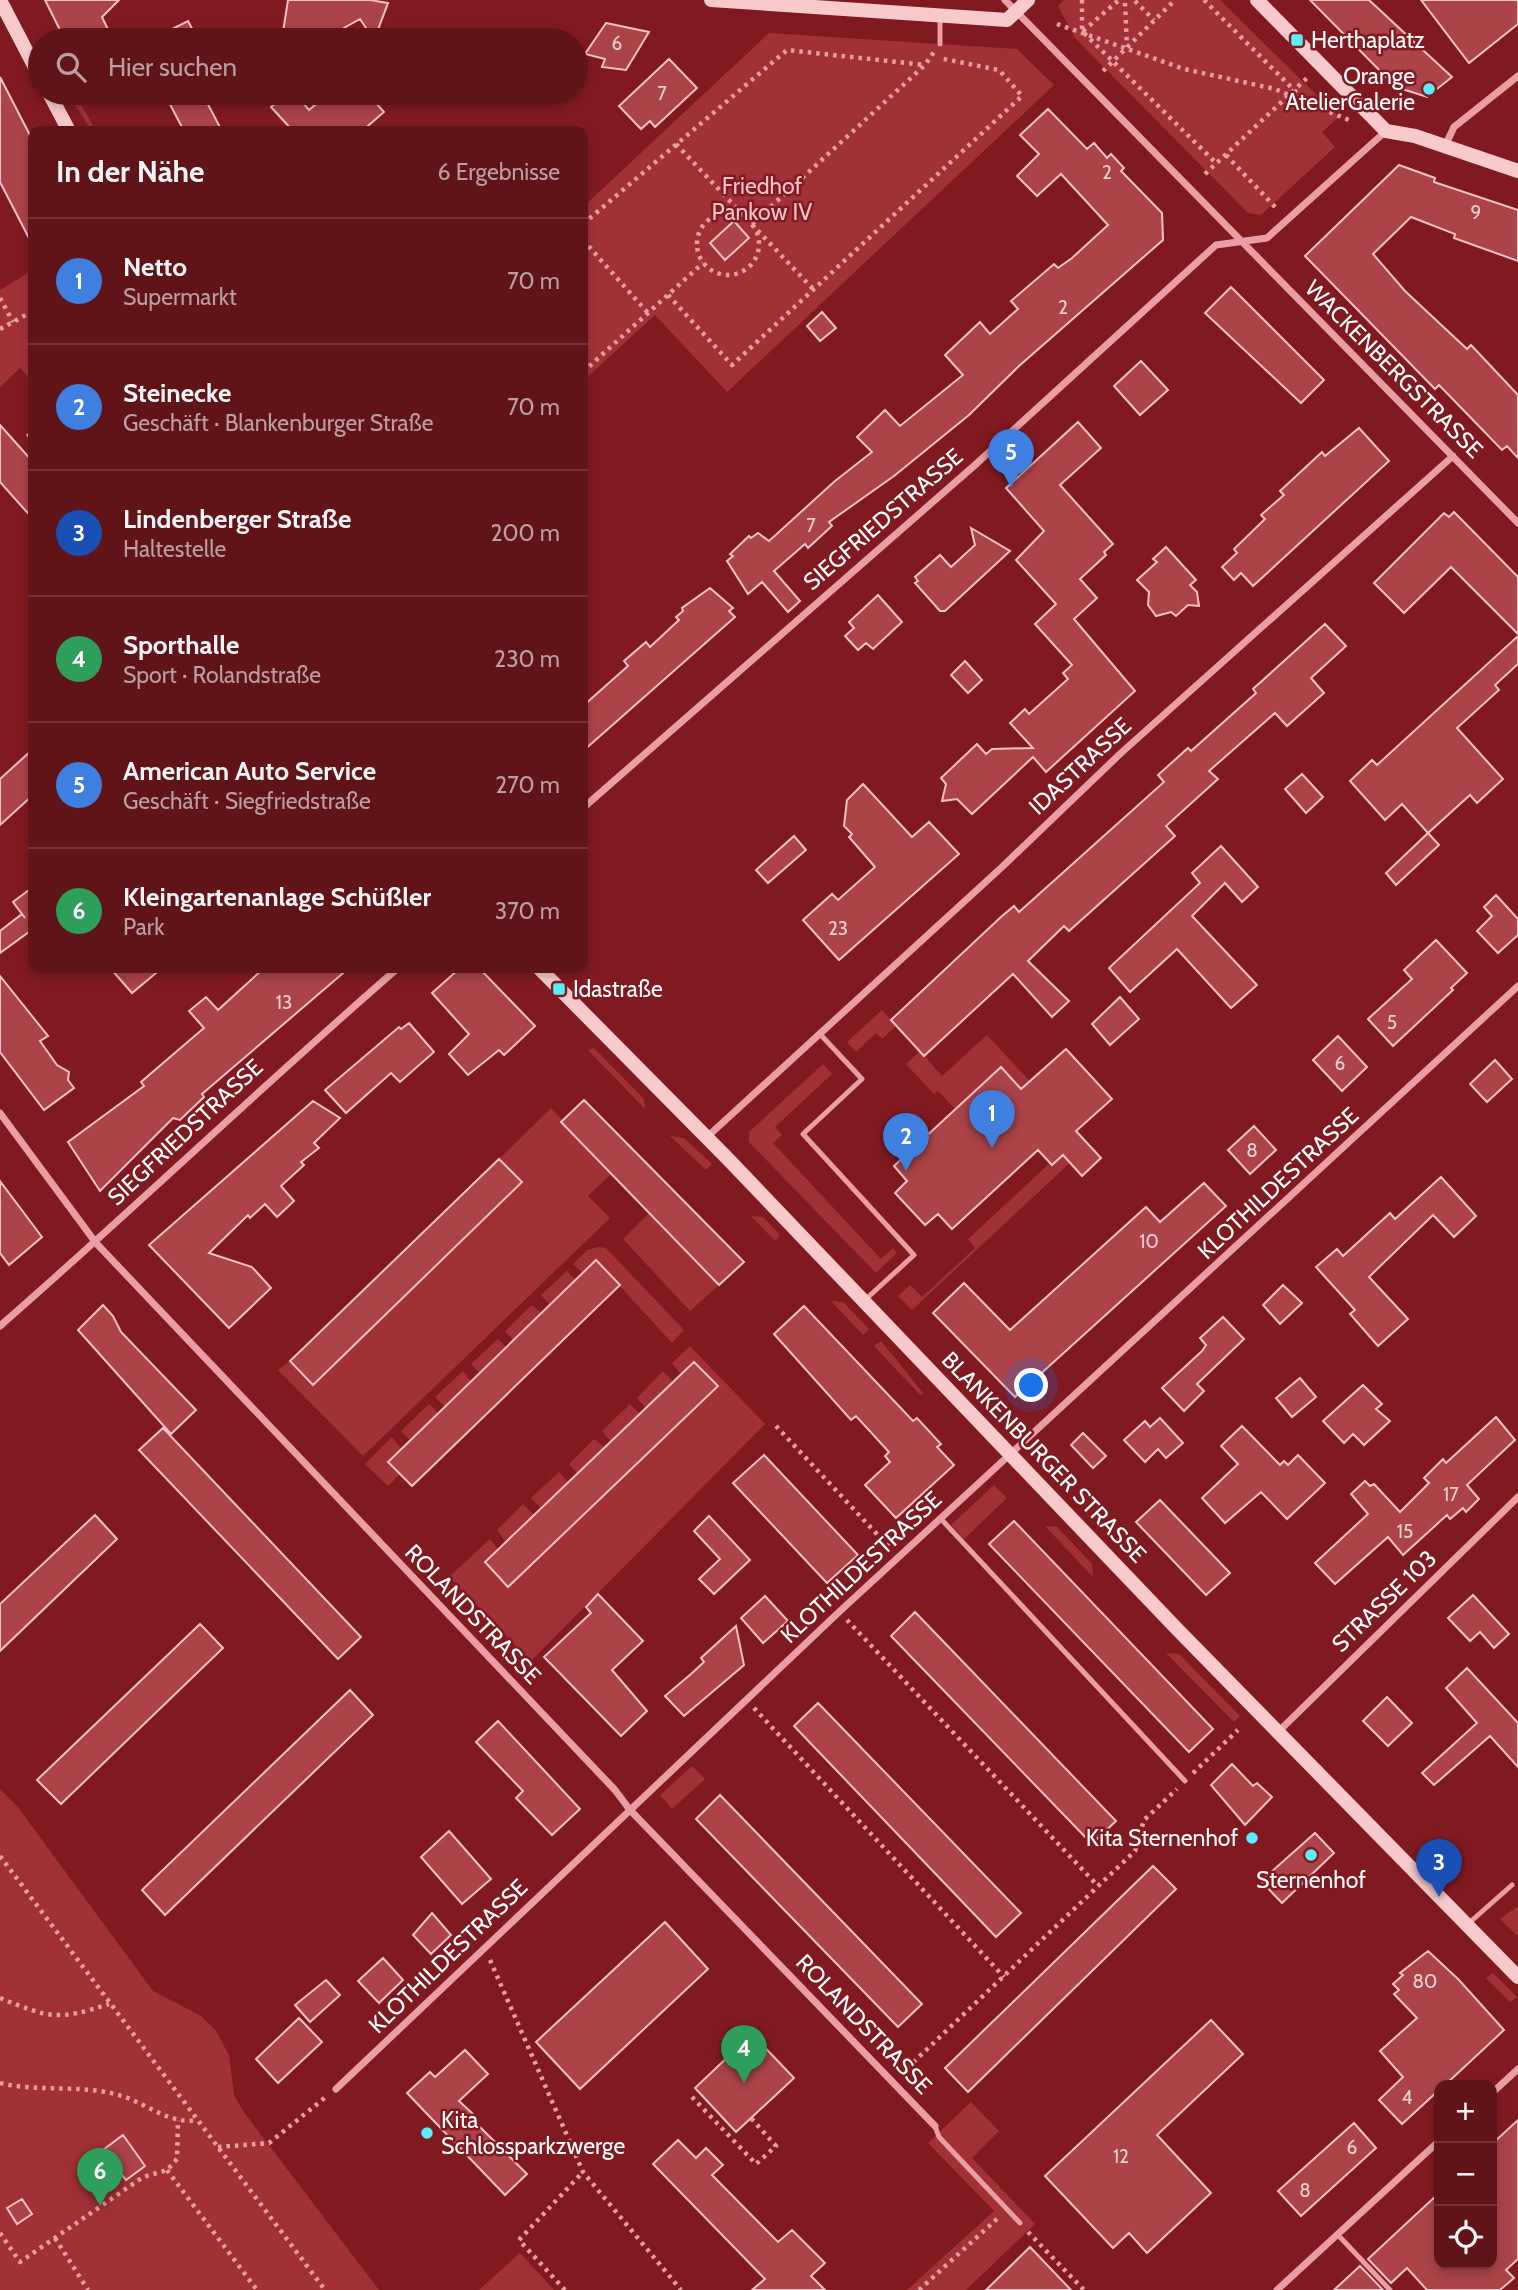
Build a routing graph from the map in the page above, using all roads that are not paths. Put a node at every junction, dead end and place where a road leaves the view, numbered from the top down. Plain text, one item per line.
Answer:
1 (0, 0) edge
2 (711, 0) edge
3 (1005, 0) edge
4 (1257, 0) edge
5 (1023, 5) edge
6 (940, 17) junction
7 (940, 44) dead end
8 (28, 54) edge
9 (1518, 76) edge
10 (55, 105) edge
11 (66, 126) edge
12 (1385, 131) junction
13 (1445, 146) junction
14 (1518, 171) edge
15 (1242, 243) junction
16 (1452, 456) junction
17 (1518, 523) edge
18 (588, 803) edge
19 (392, 973) edge
20 (543, 973) edge
21 (1518, 986) edge
22 (819, 1032) junction
23 (0, 1113) edge
24 (707, 1137) junction
25 (96, 1243) junction
26 (864, 1301) junction
27 (0, 1326) edge
28 (1012, 1457) junction
29 (1518, 1497) edge
30 (941, 1519) junction
31 (1277, 1733) junction
32 (1185, 1781) road end
33 (630, 1810) junction
34 (1512, 1885) dead end
35 (1466, 1925) junction
36 (1518, 1977) edge
37 (1518, 2069) edge
38 (1497, 2088) edge
39 (336, 2089) road end
40 (935, 2126) joint
41 (1437, 2143) edge
42 (1020, 2223) road end
43 (1338, 2235) junction
44 (1277, 2290) edge
45 (1390, 2290) edge

1 - 8 main road
2 - 6 main road
3 - 5 street
4 - 12 main road
5 - 6 main road
5 - 15 street
6 - 7 lane
9 - 13 street
10 - 11 main road
12 - 13 main road
12 - 15 street
13 - 14 main road
15 - 16 street, WACKENBERGSTRASSE
15 - 18 street, SIEGFRIEDSTRASSE
16 - 17 street, WACKENBERGSTRASSE
16 - 22 street, IDASTRASSE
19 - 25 street, SIEGFRIEDSTRASSE
20 - 24 main road, BLANKENBURGER STRASSE
21 - 28 street, KLOTHILDESTRASSE
22 - 24 street, IDASTRASSE
22 - 26 lane
23 - 25 street, ROLANDSTRASSE
24 - 26 main road, BLANKENBURGER STRASSE
25 - 27 street, SIEGFRIEDSTRASSE
25 - 33 street, ROLANDSTRASSE
26 - 28 main road, BLANKENBURGER STRASSE
28 - 30 street, KLOTHILDESTRASSE
28 - 31 main road, BLANKENBURGER STRASSE
29 - 31 street, STRASSE 103
30 - 32 lane
30 - 33 street, KLOTHILDESTRASSE
31 - 35 main road, BLANKENBURGER STRASSE
33 - 39 street, KLOTHILDESTRASSE
33 - 40 street, ROLANDSTRASSE
34 - 35 lane
35 - 36 main road, BLANKENBURGER STRASSE
37 - 38 street
40 - 42 lane
41 - 43 street
43 - 44 street
43 - 45 lane

